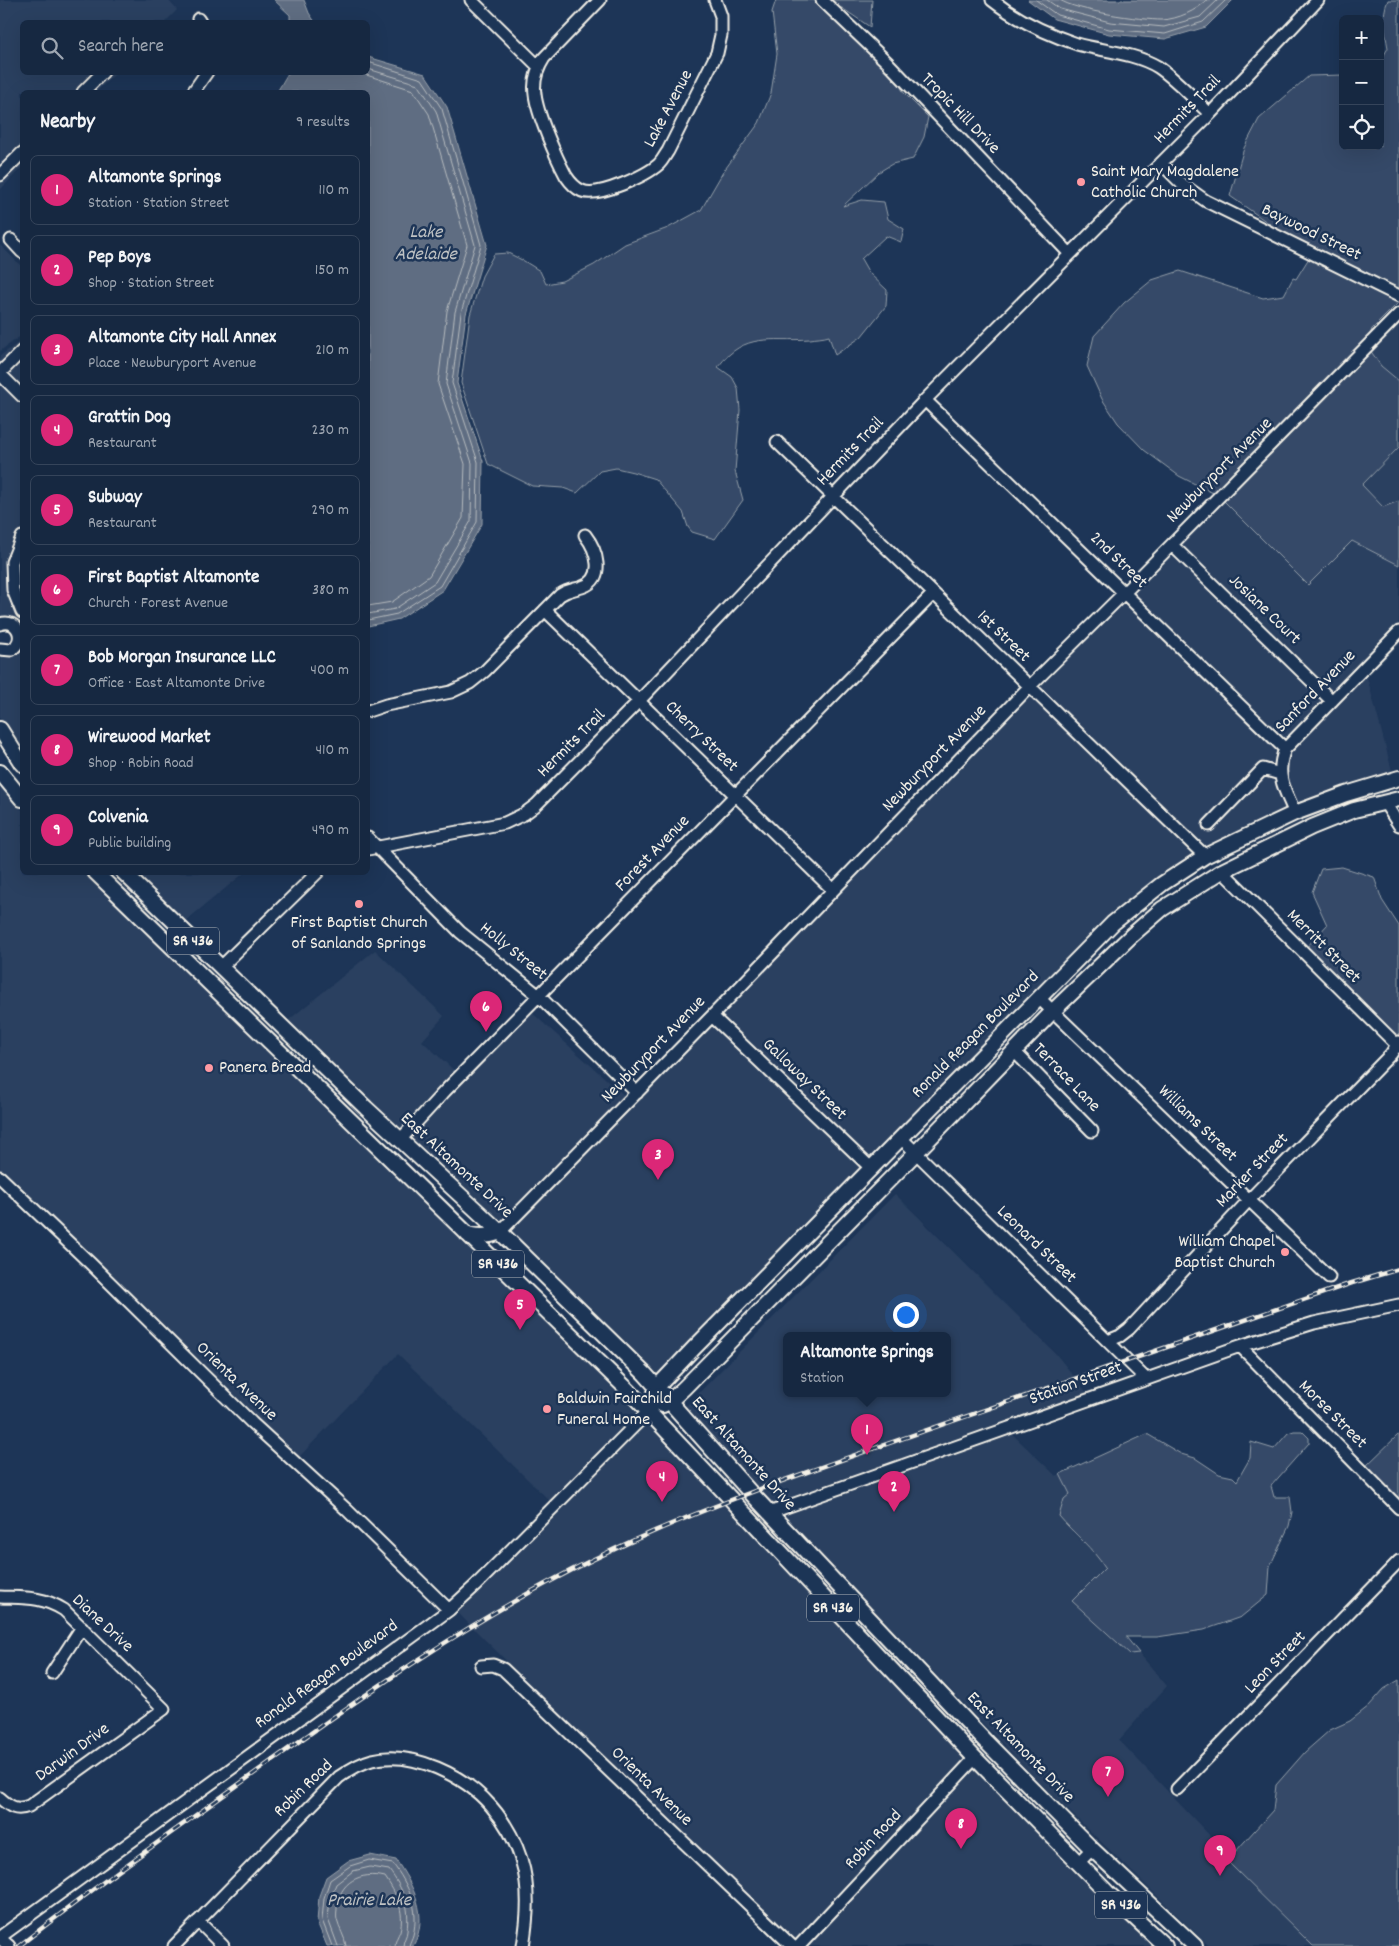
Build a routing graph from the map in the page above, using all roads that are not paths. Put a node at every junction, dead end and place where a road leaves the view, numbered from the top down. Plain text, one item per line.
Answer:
1 (471, 0) edge
2 (600, 0) edge
3 (716, 0) edge
4 (822, 0) edge
5 (992, 0) edge
6 (1318, 0) edge
7 (539, 67) junction
8 (100, 75) edge
9 (204, 75) edge
10 (85, 90) edge
11 (194, 90) edge
12 (1210, 114) junction
13 (20, 154) edge
14 (1161, 163) junction
15 (0, 175) edge
16 (11, 240) dead end
17 (20, 250) edge
18 (1070, 254) junction
19 (1399, 296) edge
20 (1399, 314) edge
21 (20, 353) edge
22 (0, 373) edge
23 (20, 394) edge
24 (925, 400) junction
25 (777, 442) dead end
26 (833, 496) junction
27 (585, 535) dead end
28 (20, 542) edge
29 (1172, 545) junction
30 (1125, 592) junction
31 (933, 594) junction
32 (20, 608) edge
33 (545, 610) junction
34 (20, 619) edge
35 (0, 624) edge
36 (17, 627) junction
37 (1399, 632) edge
38 (0, 649) edge
39 (1029, 687) junction
40 (1332, 701) junction
41 (638, 702) junction
42 (370, 709) edge
43 (0, 729) edge
44 (1285, 749) junction
45 (20, 761) edge
46 (0, 772) edge
47 (1280, 774) junction
48 (1399, 778) edge
49 (736, 795) junction
50 (20, 797) edge
51 (1399, 799) edge
52 (1385, 803) junction
53 (1295, 813) junction
54 (1209, 825) dead end
55 (1399, 825) edge
56 (372, 848) edge
57 (1205, 856) junction
58 (1222, 871) junction
59 (99, 875) edge
60 (126, 875) edge
61 (315, 875) edge
62 (833, 890) junction
63 (191, 965) junction
64 (220, 967) junction
65 (205, 979) junction
66 (237, 983) junction
67 (539, 996) junction
68 (1039, 998) junction
69 (1053, 1011) junction
70 (712, 1016) junction
71 (1398, 1045) edge
72 (1014, 1051) junction
73 (636, 1093) junction
74 (334, 1104) junction
75 (366, 1108) junction
76 (1092, 1131) dead end
77 (901, 1138) junction
78 (400, 1140) junction
79 (916, 1152) junction
80 (872, 1170) junction
81 (0, 1177) edge
82 (1250, 1199) junction
83 (500, 1232) junction
84 (467, 1234) junction
85 (1329, 1277) dead end
86 (1399, 1305) edge
87 (1108, 1341) junction
88 (1240, 1346) junction
89 (1145, 1378) junction
90 (658, 1387) junction
91 (670, 1401) junction
92 (649, 1412) junction
93 (1399, 1508) edge
94 (769, 1513) junction
95 (1399, 1561) edge
96 (814, 1590) junction
97 (846, 1594) junction
98 (0, 1597) edge
99 (449, 1610) junction
100 (844, 1620) junction
101 (82, 1627) junction
102 (877, 1627) junction
103 (481, 1666) dead end
104 (52, 1673) dead end
105 (913, 1691) junction
106 (164, 1709) joint
107 (986, 1742) junction
108 (974, 1758) junction
109 (1177, 1789) dead end
110 (1038, 1794) junction
111 (0, 1798) edge
112 (1092, 1849) junction
113 (1078, 1863) junction
114 (198, 1921) junction
115 (0, 1937) edge
116 (9, 1946) edge
117 (174, 1946) edge
118 (223, 1946) edge
119 (523, 1946) edge
120 (792, 1946) edge
121 (799, 1946) edge
122 (1165, 1946) edge
123 (1195, 1946) edge

1 - 7 street
2 - 7 street, Lake Avenue
3 - 7 street, Lake Avenue
4 - 18 street, Tropic Hill Drive
5 - 12 street
6 - 12 street, Hermits Trail
8 - 10 street
9 - 11 street
12 - 14 street, Hermits Trail
13 - 15 street
14 - 18 street, Hermits Trail
14 - 19 street, Baywood Street
16 - 17 street
18 - 24 street, Hermits Trail
20 - 29 street, Newburyport Avenue
21 - 22 street
22 - 23 street
24 - 26 street, Hermits Trail
24 - 30 street, 2nd Street
25 - 26 street, 1st Street
26 - 31 street, 1st Street
26 - 41 street, Hermits Trail
27 - 33 street
28 - 32 street
29 - 30 street, Newburyport Avenue
29 - 40 street, Josiane Court
30 - 39 street, Newburyport Avenue
30 - 44 street, 2nd Street
31 - 39 street, 1st Street
31 - 49 street, Forest Avenue
33 - 41 street, Cherry Street
33 - 42 street
34 - 36 street
35 - 36 street
36 - 38 street
37 - 40 street, Sanford Avenue
39 - 57 street, 1st Street
39 - 62 street, Newburyport Avenue
40 - 44 street, Sanford Avenue
41 - 49 street, Cherry Street
41 - 56 street, Hermits Trail
43 - 45 main road
44 - 47 street, Sanford Avenue
46 - 50 main road
47 - 53 street, Sanford Avenue
47 - 54 street
48 - 53 main road, Ronald Reagan Boulevard
49 - 62 street, Cherry Street
49 - 67 street, Forest Avenue
51 - 52 main road, Ronald Reagan Boulevard
52 - 55 street
52 - 58 main road, Ronald Reagan Boulevard
53 - 57 main road, Ronald Reagan Boulevard
56 - 67 street, Holly Street
57 - 58 main road
57 - 68 main road, Ronald Reagan Boulevard
58 - 69 main road, Ronald Reagan Boulevard
58 - 71 street, Merritt Street
59 - 63 main road, SR 436
60 - 64 main road, East Altamonte Drive / SR 436
61 - 64 street
62 - 70 street, Newburyport Avenue
63 - 64 main road
63 - 65 main road, SR 436
64 - 66 main road, East Altamonte Drive / SR 436
65 - 66 main road
65 - 74 main road, SR 436
66 - 75 main road, East Altamonte Drive / SR 436
67 - 73 street, Holly Street
67 - 78 street, Forest Avenue
68 - 69 street, Williams Street
68 - 77 main road, Ronald Reagan Boulevard
69 - 72 main road, Ronald Reagan Boulevard
69 - 82 street, Williams Street
70 - 73 street, Newburyport Avenue
70 - 80 street, Galloway Street
71 - 82 street, Marker Street
72 - 76 street, Terrace Lane
72 - 79 main road, Ronald Reagan Boulevard
73 - 83 street, Newburyport Avenue
74 - 75 main road
74 - 84 main road, SR 436
75 - 78 main road, East Altamonte Drive / SR 436
77 - 79 street, Leonard Street
77 - 80 main road, Ronald Reagan Boulevard
78 - 83 main road, East Altamonte Drive / SR 436
79 - 87 street, Leonard Street
79 - 91 main road, Ronald Reagan Boulevard
80 - 90 main road, Ronald Reagan Boulevard
81 - 99 street, Orienta Avenue
82 - 85 street, Williams Street
82 - 87 street, Marker Street
83 - 84 main road
83 - 90 main road, East Altamonte Drive / SR 436
84 - 92 main road, SR 436
86 - 88 street, Station Street
87 - 89 street, Leonard Street
88 - 89 street, Station Street
88 - 93 street, Morse Street
89 - 94 street, Station Street
90 - 91 main road, East Altamonte Drive / SR 436
90 - 92 main road, Ronald Reagan Boulevard
91 - 92 main road, Ronald Reagan Boulevard
91 - 94 main road, East Altamonte Drive / SR 436
92 - 96 main road, SR 436
92 - 99 street, Ronald Reagan Boulevard
94 - 97 main road, East Altamonte Drive / SR 436
95 - 109 street, Leon Street
96 - 97 main road
96 - 100 main road, SR 436
97 - 102 main road, East Altamonte Drive / SR 436
98 - 101 street, Diane Drive
99 - 115 street, Ronald Reagan Boulevard
100 - 102 main road
100 - 105 main road, SR 436
101 - 104 street
101 - 106 street, Diane Drive
102 - 107 main road, East Altamonte Drive / SR 436
103 - 120 street, Orienta Avenue
105 - 107 main road
105 - 108 main road, SR 436
106 - 111 street, Darwin Drive
107 - 110 main road, East Altamonte Drive / SR 436
108 - 110 main road
108 - 113 main road, SR 436
108 - 121 street, Robin Road
110 - 112 main road, East Altamonte Drive / SR 436
112 - 113 street
112 - 123 main road, East Altamonte Drive / SR 436
113 - 122 main road, SR 436
114 - 117 street, Robin Road
114 - 118 street
114 - 119 street, Robin Road
115 - 116 street

